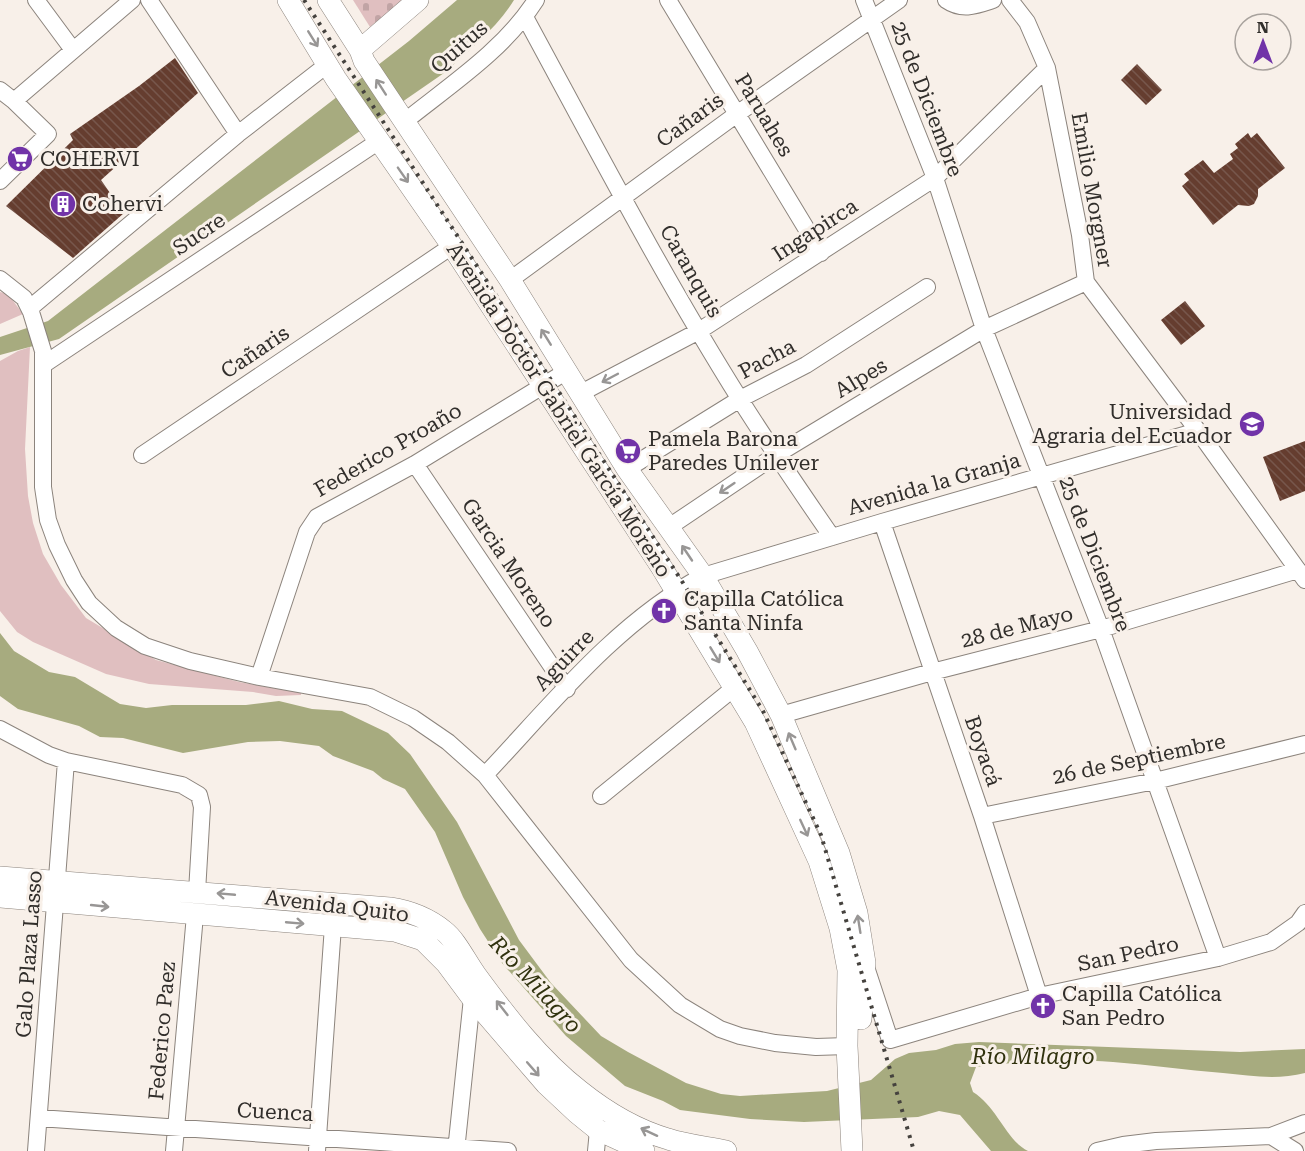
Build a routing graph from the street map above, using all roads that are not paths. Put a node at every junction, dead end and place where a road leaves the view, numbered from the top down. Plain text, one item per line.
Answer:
1 (36, 0) edge
2 (132, 0) edge
3 (149, 0) edge
4 (288, 0) edge
5 (328, 0) edge
6 (418, 0) edge
7 (536, 0) edge
8 (668, 0) edge
9 (864, 0) edge
10 (899, 0) edge
11 (946, 0) edge
12 (993, 0) edge
13 (1010, 0) edge
14 (525, 17) junction
15 (872, 19) junction
16 (73, 50) junction
17 (362, 55) junction
18 (1047, 68) junction
19 (332, 71) junction
20 (0, 90) edge
21 (14, 101) junction
22 (737, 114) junction
23 (402, 117) junction
24 (237, 134) junction
25 (374, 134) junction
26 (935, 178) junction
27 (0, 181) edge
28 (623, 197) junction
29 (452, 246) junction
30 (820, 253) junction
31 (0, 279) edge
32 (510, 279) junction
33 (1086, 282) junction
34 (927, 287) dead end
35 (30, 310) junction
36 (984, 330) junction
37 (699, 331) junction
38 (44, 365) junction
39 (567, 371) junction
40 (543, 385) junction
41 (581, 393) junction
42 (740, 399) junction
43 (1198, 431) junction
44 (142, 455) dead end
45 (776, 455) junction
46 (415, 464) junction
47 (627, 469) junction
48 (1041, 477) junction
49 (882, 522) junction
50 (669, 527) junction
51 (832, 537) junction
52 (1301, 575) edge
53 (688, 585) junction
54 (1101, 629) junction
55 (932, 672) junction
56 (259, 676) junction
57 (567, 688) junction
58 (734, 688) junction
59 (780, 715) junction
60 (0, 729) edge
61 (1305, 744) edge
62 (66, 761) junction
63 (485, 775) junction
64 (1155, 781) junction
65 (601, 796) dead end
66 (982, 816) junction
67 (0, 877) edge
68 (56, 891) junction
69 (197, 892) junction
70 (0, 897) edge
71 (1305, 913) edge
72 (195, 915) junction
73 (333, 926) junction
74 (1218, 958) junction
75 (865, 963) junction
76 (1039, 996) junction
77 (472, 998) junction
78 (851, 1059) junction
79 (39, 1118) junction
80 (1305, 1123) edge
81 (176, 1129) junction
82 (1271, 1136) junction
83 (597, 1140) edge
84 (318, 1144) edge
85 (457, 1149) edge
86 (36, 1151) edge
87 (174, 1151) edge
88 (508, 1151) edge
89 (644, 1151) edge
90 (726, 1151) edge
91 (852, 1151) edge
92 (862, 1151) edge
93 (1097, 1151) edge
94 (1295, 1151) edge

1 - 16 street
2 - 16 street
3 - 24 street
4 -> 19 main road, Avenida Doctor Gabriel García Moreno
5 - 17 main road, Avenida Doctor Gabriel García Moreno
6 - 17 main road
7 - 14 street, Quitus
8 - 22 street, Paruahes
9 - 15 street, 25 de Diciembre
10 - 15 street, Cañaris
11 - 12 street
13 - 18 street, Emilio Morgner
14 - 23 street, Quitus
14 - 28 street, Caranquis
15 - 22 street, Cañaris
15 - 26 street, 25 de Diciembre
16 - 21 street
23 -> 17 main road, Avenida Doctor Gabriel García Moreno
18 - 26 street, Ingapirca
18 - 33 street, Emilio Morgner
19 - 24 street
19 - 25 main road, Avenida Doctor Gabriel García Moreno
20 - 21 street
21 - 27 street
22 - 28 street, Cañaris
22 - 30 street, Paruahes
23 - 32 main road, Avenida Doctor Gabriel García Moreno
24 - 35 street
25 -> 29 main road, Avenida Doctor Gabriel García Moreno
25 - 38 street, Sucre
26 - 30 street, Ingapirca
26 - 36 street, 25 de Diciembre
28 - 32 street, Cañaris
28 - 37 street, Caranquis
29 - 40 main road, Avenida Doctor Gabriel García Moreno
29 - 44 street, Cañaris
30 - 37 street, Ingapirca
31 - 35 street
39 -> 32 main road, Avenida Doctor Gabriel García Moreno
33 - 36 street, Alpes
33 - 43 street, Emilio Morgner
34 - 42 street, Pacha
35 - 38 street
36 - 45 street, Alpes
36 - 48 street, 25 de Diciembre
37 -> 41 street, Ingapirca
37 - 42 street, Caranquis
38 - 56 street
39 - 40 street, Federico Proaño
39 - 41 main road, Avenida Doctor Gabriel García Moreno
40 - 46 street, Federico Proaño
40 - 53 main road, Avenida Doctor Gabriel García Moreno
41 - 47 main road, Avenida Doctor Gabriel García Moreno
42 - 45 street, Caranquis
42 - 47 street, Pacha
43 - 48 street, Avenida la Granja
43 - 52 street, Emilio Morgner
45 -> 50 street, Alpes
45 - 51 street, Caranquis
46 - 56 street, Federico Proaño
46 - 57 street, Garcia Moreno
47 - 50 main road, Avenida Doctor Gabriel García Moreno
48 - 49 street, Avenida la Granja
48 - 54 street, 25 de Diciembre
49 - 51 street, Avenida la Granja
49 - 55 street, Boyacá
53 -> 50 main road, Avenida Doctor Gabriel García Moreno
51 - 53 street, Avenida la Granja
52 - 54 street, 28 de Mayo
53 - 57 street, Aguirre
53 -> 58 main road, Avenida Doctor Gabriel García Moreno
53 - 59 main road, Avenida Doctor Gabriel García Moreno
54 - 55 street, 28 de Mayo
54 - 64 street, 25 de Diciembre
55 - 59 street, 28 de Mayo
55 - 66 street, Boyacá
56 - 63 street
57 - 63 street, Aguirre
58 - 65 street
58 -> 78 main road, Avenida Doctor Gabriel García Moreno
75 -> 59 main road, Avenida Doctor Gabriel García Moreno
60 - 62 street
61 - 64 street, 26 de Septiembre
62 - 68 street, Galo Plaza Lasso
62 - 69 street
63 - 78 street
64 - 66 street, 26 de Septiembre
64 - 74 street, 25 de Diciembre
66 - 76 street, Boyacá
67 - 68 main road, Avenida Quito
68 - 69 main road, Avenida Quito
68 - 70 main road, Avenida Quito
68 -> 72 main road, Avenida Quito
68 - 79 street, Galo Plaza Lasso
90 -> 69 main road, Avenida Quito
71 - 74 street, San Pedro
72 -> 73 main road, Avenida Quito
72 - 81 street, Federico Paez
73 - 77 main road, Avenida Quito
73 - 84 street
74 - 76 street, San Pedro
75 - 76 street, San Pedro
75 - 78 main road, Avenida Doctor Gabriel García Moreno
77 -> 83 main road, Avenida Quito
77 - 85 street
78 - 91 main road, Avenida Doctor Gabriel García Moreno
78 - 92 main road, Avenida Doctor Gabriel García Moreno
79 - 81 street, Cuenca
79 - 86 street, Galo Plaza Lasso
80 - 82 street
81 - 84 street, Cuenca
81 - 87 street, Federico Paez
82 - 93 street
82 - 94 street
83 - 89 main road, Avenida Quito
84 - 85 street, Cuenca
85 - 88 street, Cuenca

